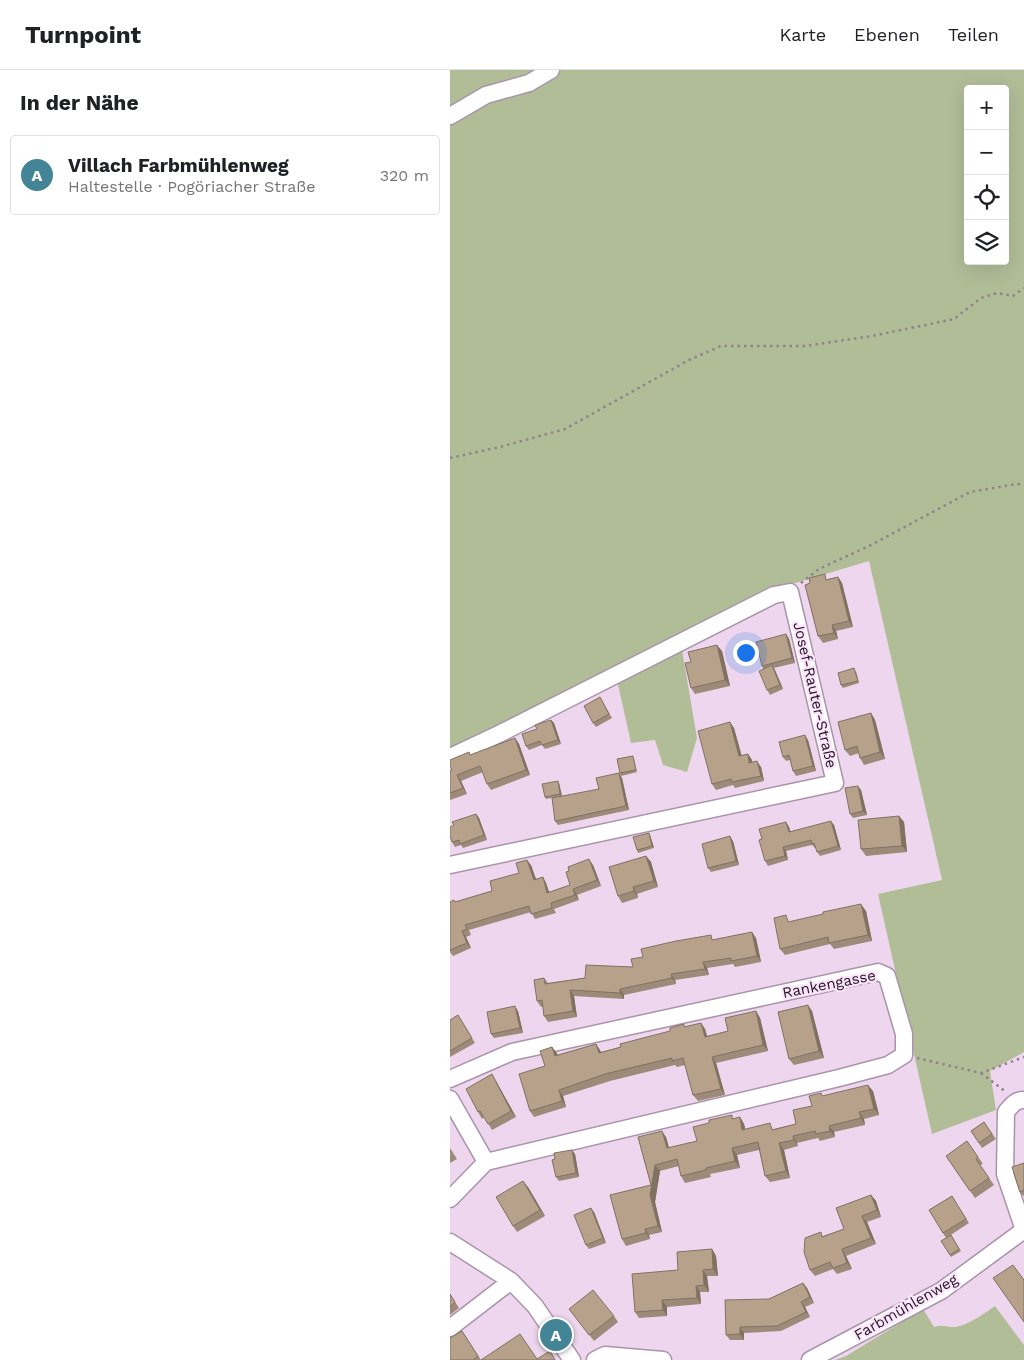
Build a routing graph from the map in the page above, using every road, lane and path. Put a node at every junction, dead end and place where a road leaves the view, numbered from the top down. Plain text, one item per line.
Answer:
1 (551, 70) edge
2 (450, 116) edge
3 (1024, 288) edge
4 (450, 458) edge
5 (1024, 485) edge
6 (790, 592) junction
7 (450, 757) edge
8 (450, 865) edge
9 (904, 1055) junction
10 (1024, 1057) edge
11 (981, 1073) junction
12 (450, 1079) edge
13 (450, 1099) edge
14 (1018, 1102) edge
15 (486, 1162) junction
16 (450, 1198) edge
17 (1024, 1230) edge
18 (450, 1242) edge
19 (511, 1281) junction
20 (450, 1328) edge
21 (572, 1360) edge
22 (595, 1360) edge
23 (663, 1360) edge
24 (810, 1360) edge

1 - 2 street
3 - 4 path
5 - 6 path
6 - 7 street
6 - 8 street, Josef-Rauter-Straße
9 - 11 path
9 - 12 street, Rankengasse
9 - 15 street
10 - 11 path
11 - 14 path
13 - 15 street
14 - 17 street, Farbmühlenweg
15 - 16 street
17 - 24 street, Farbmühlenweg
18 - 19 street
19 - 20 street
19 - 21 street
22 - 23 street

